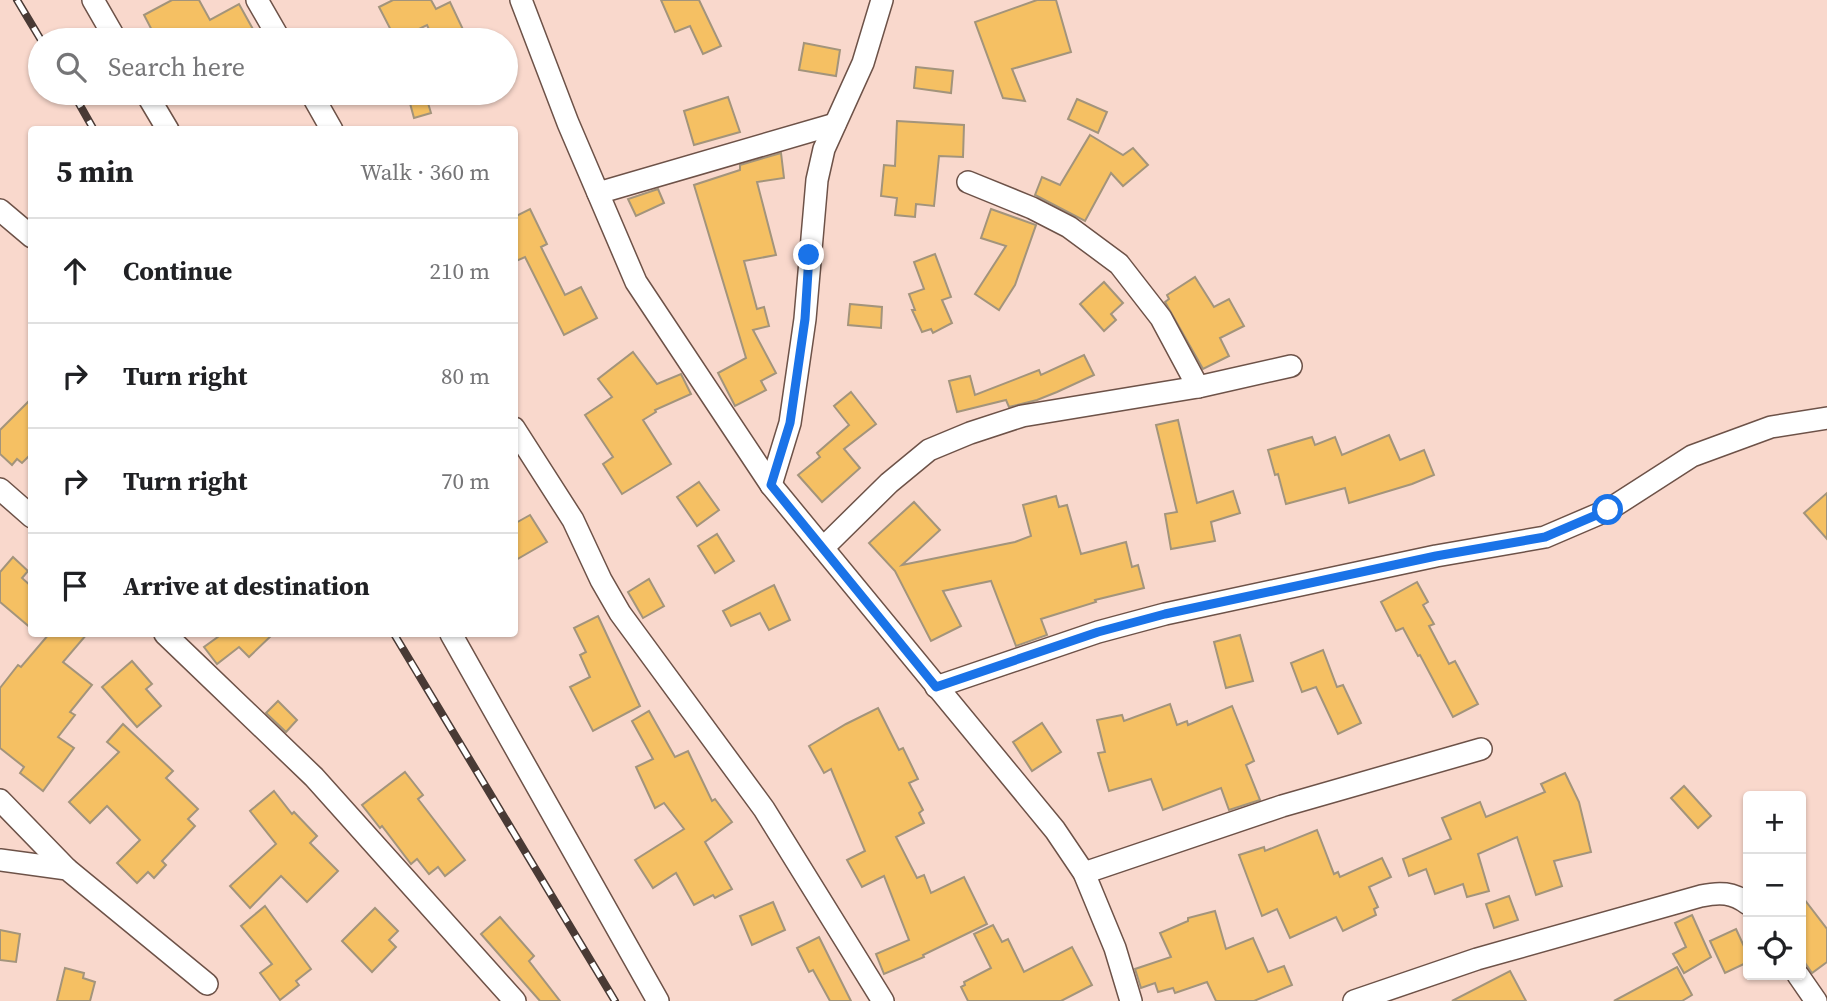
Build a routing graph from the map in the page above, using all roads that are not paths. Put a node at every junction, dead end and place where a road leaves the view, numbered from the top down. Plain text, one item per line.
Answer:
1 (93, 0) edge
2 (257, 0) edge
3 (521, 0) edge
4 (882, 0) edge
5 (109, 28) edge
6 (273, 28) edge
7 (153, 105) edge
8 (318, 105) edge
9 (835, 124) junction
10 (166, 126) edge
11 (330, 126) edge
12 (968, 182) dead end
13 (598, 193) junction
14 (0, 210) edge
15 (28, 234) edge
16 (1291, 366) dead end
17 (1198, 387) junction
18 (1827, 418) edge
19 (518, 434) edge
20 (771, 485) junction
21 (0, 489) edge
22 (28, 514) edge
23 (823, 548) junction
24 (168, 637) edge
25 (453, 637) edge
26 (936, 687) junction
27 (1481, 749) dead end
28 (0, 800) edge
29 (0, 860) edge
30 (68, 869) junction
31 (1084, 873) junction
32 (1743, 901) edge
33 (1801, 980) edge
34 (207, 984) dead end
35 (515, 1001) edge
36 (659, 1001) edge
37 (883, 1001) edge
38 (1131, 1001) edge
39 (1354, 1001) edge
40 (1816, 1001) edge

1 - 5 street
2 - 6 street
3 - 13 street
4 - 9 street
7 - 10 street
8 - 11 street
9 - 13 street
9 - 20 street
12 - 17 street
13 - 20 street
14 - 15 street
16 - 17 street
17 - 23 street
18 - 26 street
19 - 37 street
20 - 23 street
21 - 22 street
23 - 26 street
24 - 35 street
25 - 36 street
26 - 31 street
27 - 31 street
28 - 30 street
29 - 30 street
30 - 34 street
31 - 38 street
32 - 39 street
33 - 40 street

